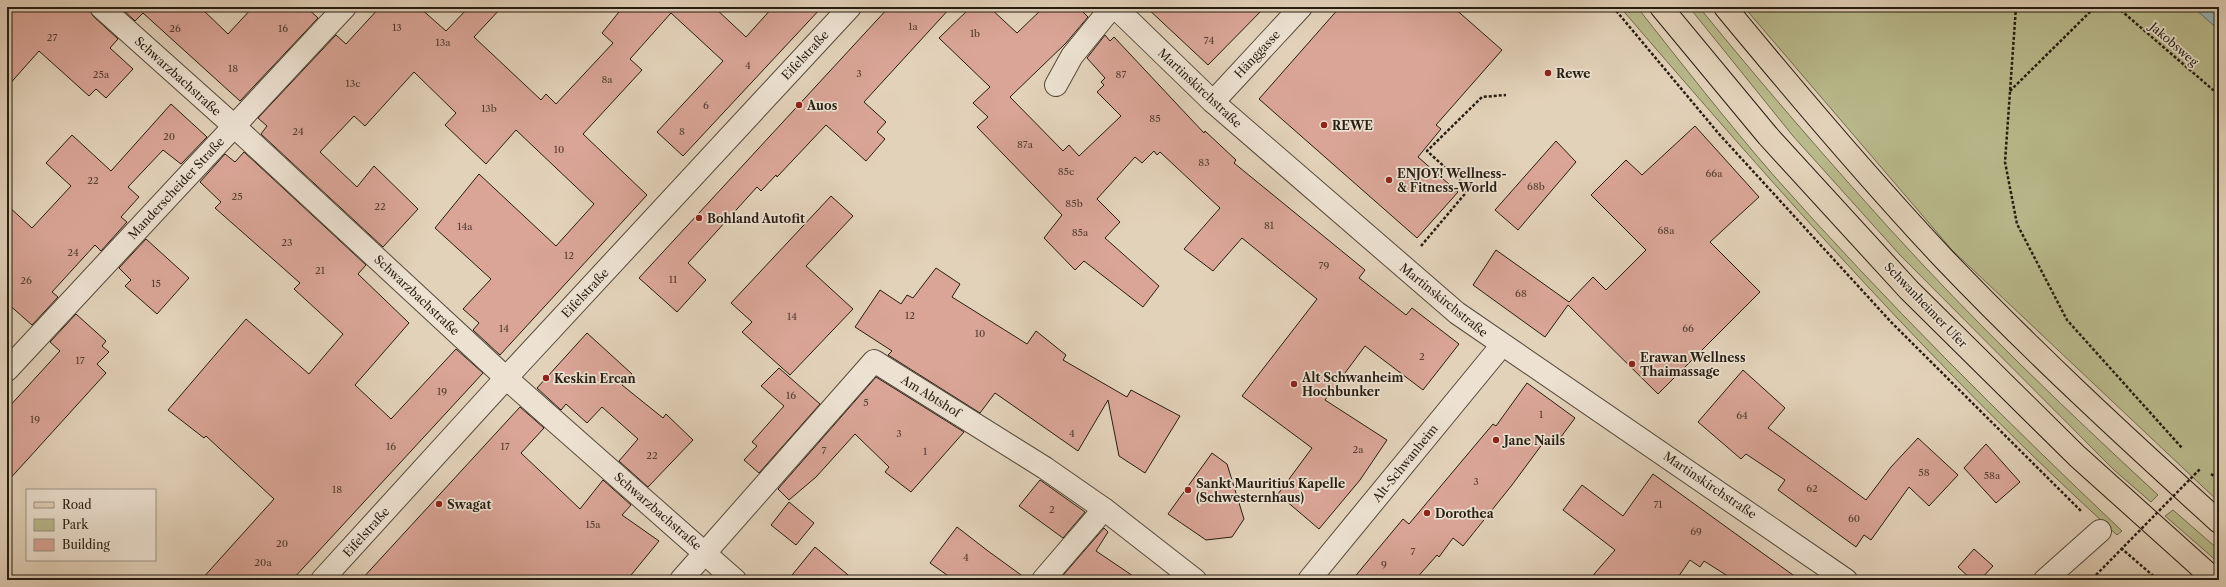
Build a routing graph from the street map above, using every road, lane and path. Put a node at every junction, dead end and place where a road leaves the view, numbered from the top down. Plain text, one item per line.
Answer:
1 (101, 7) edge
2 (345, 7) edge
3 (850, 7) edge
4 (1113, 7) edge
5 (1301, 7) edge
6 (1661, 7) edge
7 (1726, 7) edge
8 (2016, 7) edge
9 (2095, 7) edge
10 (2117, 7) edge
11 (1056, 85) dead end
12 (2010, 92) junction
13 (1506, 95) dead end
14 (2219, 95) edge
15 (1213, 102) junction
16 (234, 126) junction
17 (1403, 268) junction
18 (1502, 345) junction
19 (7, 370) edge
20 (506, 378) junction
21 (2185, 450) dead end
22 (2195, 462) dead end
23 (1104, 509) junction
24 (2219, 522) edge
25 (2100, 531) dead end
26 (705, 552) junction
27 (2096, 575) dead end
28 (322, 580) edge
29 (681, 580) edge
30 (735, 580) edge
31 (1043, 580) edge
32 (1195, 580) edge
33 (1309, 580) edge
34 (1846, 580) edge
35 (2045, 580) edge
36 (2215, 580) edge

1 - 16 street, Schwarzbachstraße
2 - 16 street, Manderscheider Straße
3 - 20 street, Eifelstraße
4 - 11 street
4 - 15 street, Martinskirchstraße
5 - 15 street, Hänggasse
6 - 36 main road, Schwanheimer Ufer
7 - 24 main road
8 - 12 path
9 - 12 path
10 - 14 path, Jakobsweg
12 - 21 path
13 - 17 path
15 - 17 street, Martinskirchstraße
16 - 19 street, Manderscheider Straße
16 - 20 street, Schwarzbachstraße
17 - 18 street, Martinskirchstraße
18 - 33 street, Alt-Schwanheim
18 - 34 street, Martinskirchstraße
20 - 26 street, Schwarzbachstraße
20 - 28 street, Eifelstraße
22 - 27 path, bridge
23 - 26 street, Am Abtshof
23 - 31 street
23 - 32 street, Am Abtshof
25 - 35 street
26 - 29 street
26 - 30 street, Schwarzbachstraße

